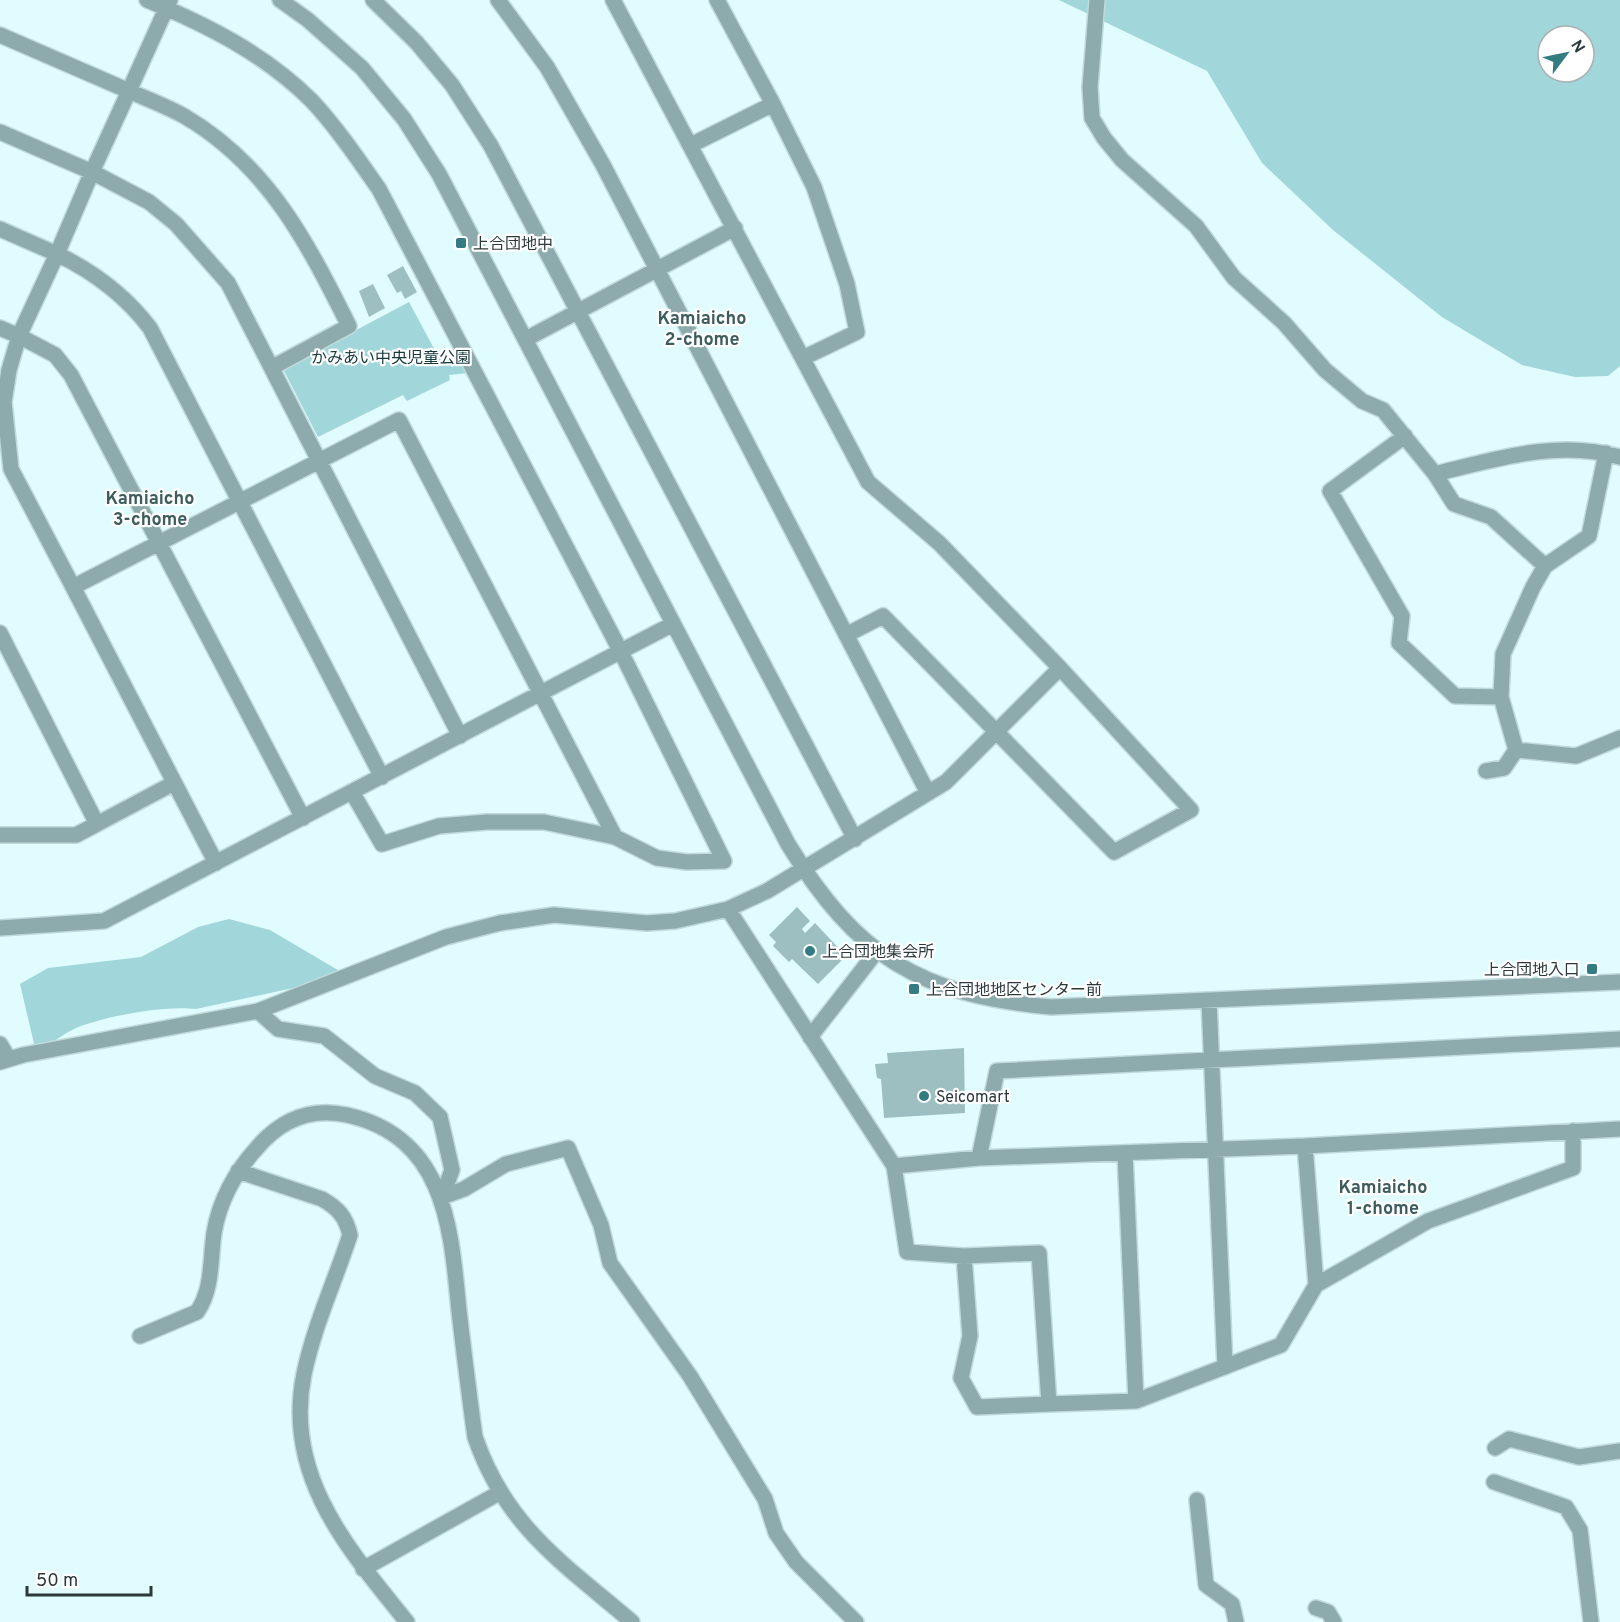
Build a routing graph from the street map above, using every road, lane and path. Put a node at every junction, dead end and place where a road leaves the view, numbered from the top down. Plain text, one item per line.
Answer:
1 (147, 0) edge
2 (280, 0) edge
3 (374, 0) edge
4 (498, 0) edge
5 (613, 0) edge
6 (717, 0) edge
7 (1097, 0) edge
8 (168, 4) edge
9 (0, 35) edge
10 (129, 91) junction
11 (773, 104) junction
12 (0, 132) edge
13 (691, 145) junction
14 (92, 172) junction
15 (735, 228) junction
16 (0, 229) edge
17 (57, 254) junction
18 (657, 270) junction
19 (579, 311) junction
20 (0, 328) edge
21 (19, 336) junction
22 (526, 339) junction
23 (803, 358) junction
24 (273, 367) junction
25 (1405, 436) junction
26 (1613, 455) edge
27 (320, 461) junction
28 (1435, 474) junction
29 (240, 502) junction
30 (159, 544) junction
31 (1545, 566) junction
32 (73, 588) junction
33 (673, 624) junction
34 (0, 633) edge
35 (846, 635) junction
36 (621, 652) junction
37 (1060, 668) junction
38 (542, 693) junction
39 (1501, 698) junction
40 (996, 731) junction
41 (460, 736) junction
42 (1620, 738) edge
43 (1516, 750) junction
44 (1486, 771) dead end
45 (382, 777) junction
46 (174, 783) junction
47 (352, 792) junction
48 (928, 793) junction
49 (303, 818) junction
50 (97, 824) junction
51 (0, 835) edge
52 (615, 837) junction
53 (855, 838) junction
54 (216, 863) junction
55 (804, 869) junction
56 (728, 909) junction
57 (0, 928) edge
58 (877, 951) junction
59 (1620, 982) edge
60 (1209, 1001) junction
61 (258, 1011) junction
62 (810, 1037) junction
63 (1620, 1039) edge
64 (0, 1044) edge
65 (4, 1061) edge
66 (1212, 1061) junction
67 (1620, 1129) edge
68 (1573, 1131) junction
69 (1305, 1146) junction
70 (1216, 1150) junction
71 (1125, 1153) junction
72 (979, 1158) junction
73 (894, 1166) junction
74 (238, 1171) junction
75 (442, 1197) junction
76 (964, 1256) junction
77 (1316, 1285) junction
78 (140, 1336) dead end
79 (1225, 1367) junction
80 (1136, 1401) junction
81 (1050, 1404) junction
82 (1495, 1448) dead end
83 (1620, 1451) edge
84 (1494, 1482) dead end
85 (499, 1493) junction
86 (1197, 1500) dead end
87 (363, 1569) junction
88 (1316, 1608) dead end
89 (407, 1622) edge
90 (632, 1622) edge
91 (856, 1622) edge
92 (1236, 1622) edge
93 (1334, 1622) edge
94 (1591, 1622) edge

1 - 8 street
2 - 22 street
3 - 19 street
4 - 18 street
5 - 13 street
6 - 11 street
7 - 25 street
8 - 10 street
8 - 36 street
9 - 10 street
10 - 14 street
10 - 24 street
11 - 13 street
11 - 23 street
12 - 14 street
13 - 15 street
14 - 17 street
14 - 24 street
15 - 18 street
15 - 23 street
16 - 17 street
17 - 21 street
17 - 29 street
18 - 19 street
18 - 35 street
19 - 22 street
19 - 53 street
20 - 21 street
21 - 30 street
21 - 32 street
22 - 33 street
23 - 37 street
24 - 27 street
25 - 28 street
25 - 39 street
26 - 28 street
26 - 31 street
27 - 29 street
27 - 38 street
27 - 41 street
28 - 31 street
29 - 30 street
29 - 45 street
30 - 32 street
30 - 49 street
31 - 39 street
32 - 46 street
33 - 36 street
33 - 55 street
34 - 50 street
35 - 40 street
35 - 48 street
36 - 38 street
36 - 52 street
37 - 40 street
37 - 40 street
38 - 41 street
38 - 52 street
39 - 43 street
40 - 48 street
41 - 45 street
42 - 43 street
43 - 44 street
45 - 47 street
46 - 50 street
46 - 54 street
47 - 49 street
47 - 52 street
48 - 53 street
49 - 54 street
50 - 51 street
53 - 55 street
54 - 57 street
55 - 56 street
55 - 58 street
56 - 61 street
56 - 62 street
58 - 60 street
58 - 62 street
59 - 60 street
60 - 66 street
61 - 65 street
61 - 75 street
62 - 73 street
63 - 66 street
64 - 65 street
66 - 70 street
66 - 72 street
67 - 68 street
68 - 69 street
68 - 77 street
69 - 70 street
69 - 77 street
70 - 71 street
70 - 79 street
71 - 72 street
71 - 80 street
72 - 73 street
73 - 76 street
74 - 75 street
74 - 78 street
74 - 87 street
75 - 85 street
75 - 91 street
76 - 81 street
76 - 81 street
77 - 79 street
79 - 80 street
80 - 81 street
82 - 83 street
84 - 94 street
85 - 87 street
85 - 90 street
86 - 92 street
87 - 89 street
88 - 93 street

